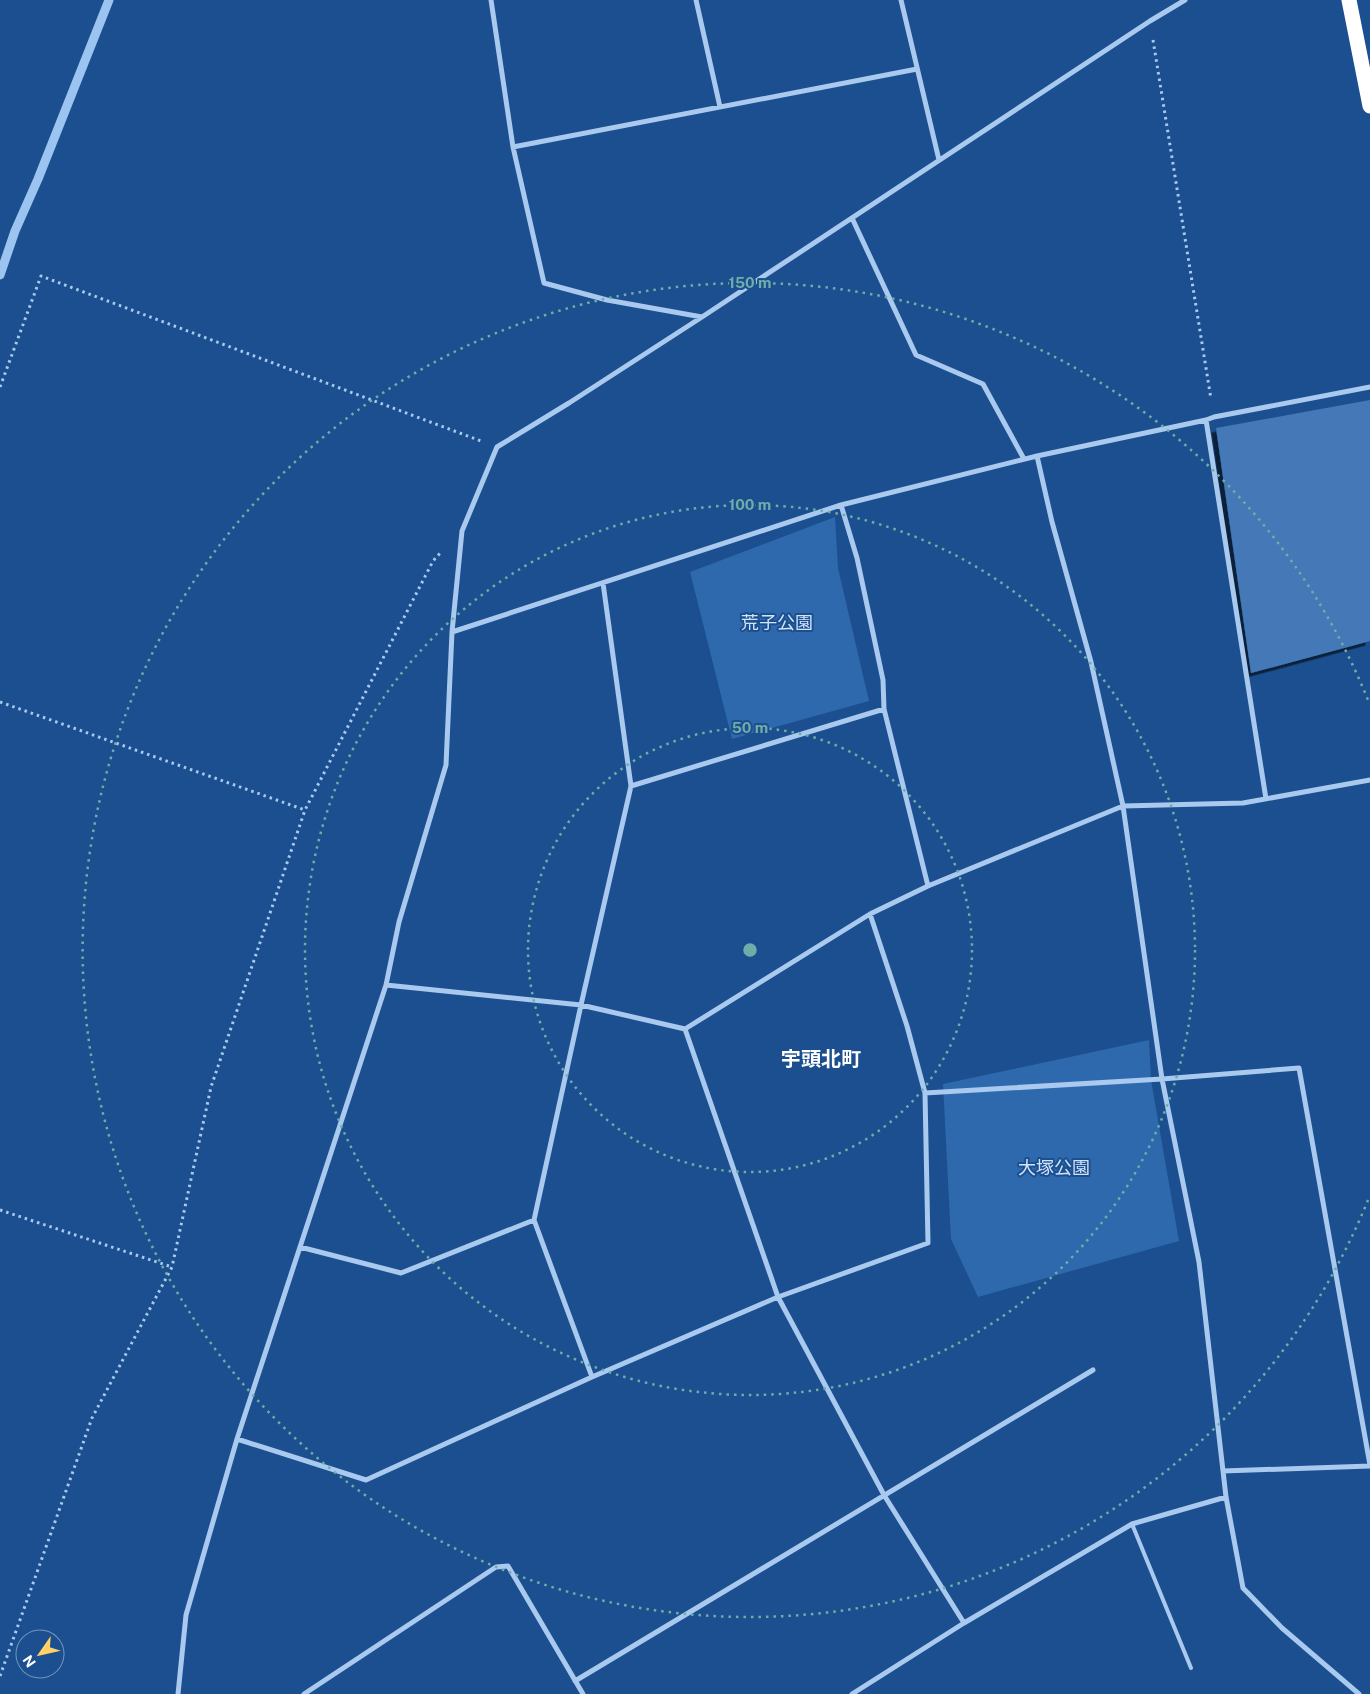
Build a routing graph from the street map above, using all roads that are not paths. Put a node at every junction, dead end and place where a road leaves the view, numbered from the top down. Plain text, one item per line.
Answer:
1 (491, 0) edge
2 (696, 0) edge
3 (901, 0) edge
4 (1185, 0) edge
5 (1348, 0) edge
6 (917, 68) junction
7 (1370, 106) edge
8 (720, 107) junction
9 (513, 147) junction
10 (939, 160) junction
11 (852, 218) junction
12 (702, 317) junction
13 (1370, 387) edge
14 (1206, 420) junction
15 (1036, 456) junction
16 (1024, 460) junction
17 (841, 505) junction
18 (603, 583) junction
19 (452, 632) junction
20 (884, 709) junction
21 (1370, 780) edge
22 (631, 786) junction
23 (1266, 799) junction
24 (1123, 806) junction
25 (928, 886) junction
26 (870, 914) junction
27 (386, 984) junction
28 (581, 1005) junction
29 (685, 1029) junction
30 (1162, 1079) junction
31 (925, 1093) junction
32 (534, 1220) junction
33 (300, 1247) junction
34 (778, 1297) junction
35 (1093, 1370) dead end
36 (592, 1377) junction
37 (237, 1440) junction
38 (1370, 1466) edge
39 (1224, 1471) junction
40 (884, 1495) junction
41 (1226, 1497) junction
42 (1132, 1524) junction
43 (964, 1623) junction
44 (1191, 1668) dead end
45 (575, 1681) junction
46 (178, 1694) edge
47 (304, 1694) edge
48 (583, 1694) edge
49 (852, 1694) edge
50 (1360, 1694) edge

1 - 9 street
2 - 8 street
3 - 6 street
4 - 10 street
5 - 7 highway
6 - 8 street
6 - 10 street
8 - 9 street
9 - 12 street
10 - 11 street
11 - 12 street
11 - 16 street
12 - 19 street
13 - 14 street
14 - 15 street
14 - 23 street
15 - 16 street
15 - 24 street
16 - 17 street
17 - 18 street
17 - 20 street
18 - 19 street
18 - 22 street
19 - 27 street
20 - 22 street
20 - 25 street
21 - 23 street
22 - 28 street
23 - 24 street
24 - 25 street
24 - 30 street
25 - 26 street
26 - 29 street
26 - 31 street
27 - 28 street
27 - 33 street
28 - 29 street
28 - 32 street
29 - 34 street
30 - 31 street
30 - 38 street
30 - 39 street
31 - 34 street
32 - 33 street
32 - 36 street
33 - 37 street
34 - 36 street
34 - 40 street
35 - 40 street
36 - 37 street
37 - 46 street
38 - 39 street
39 - 41 street
40 - 43 street
40 - 45 street
41 - 42 street
41 - 50 street
42 - 43 street
42 - 44 lane
43 - 49 street
45 - 47 street
45 - 48 street

